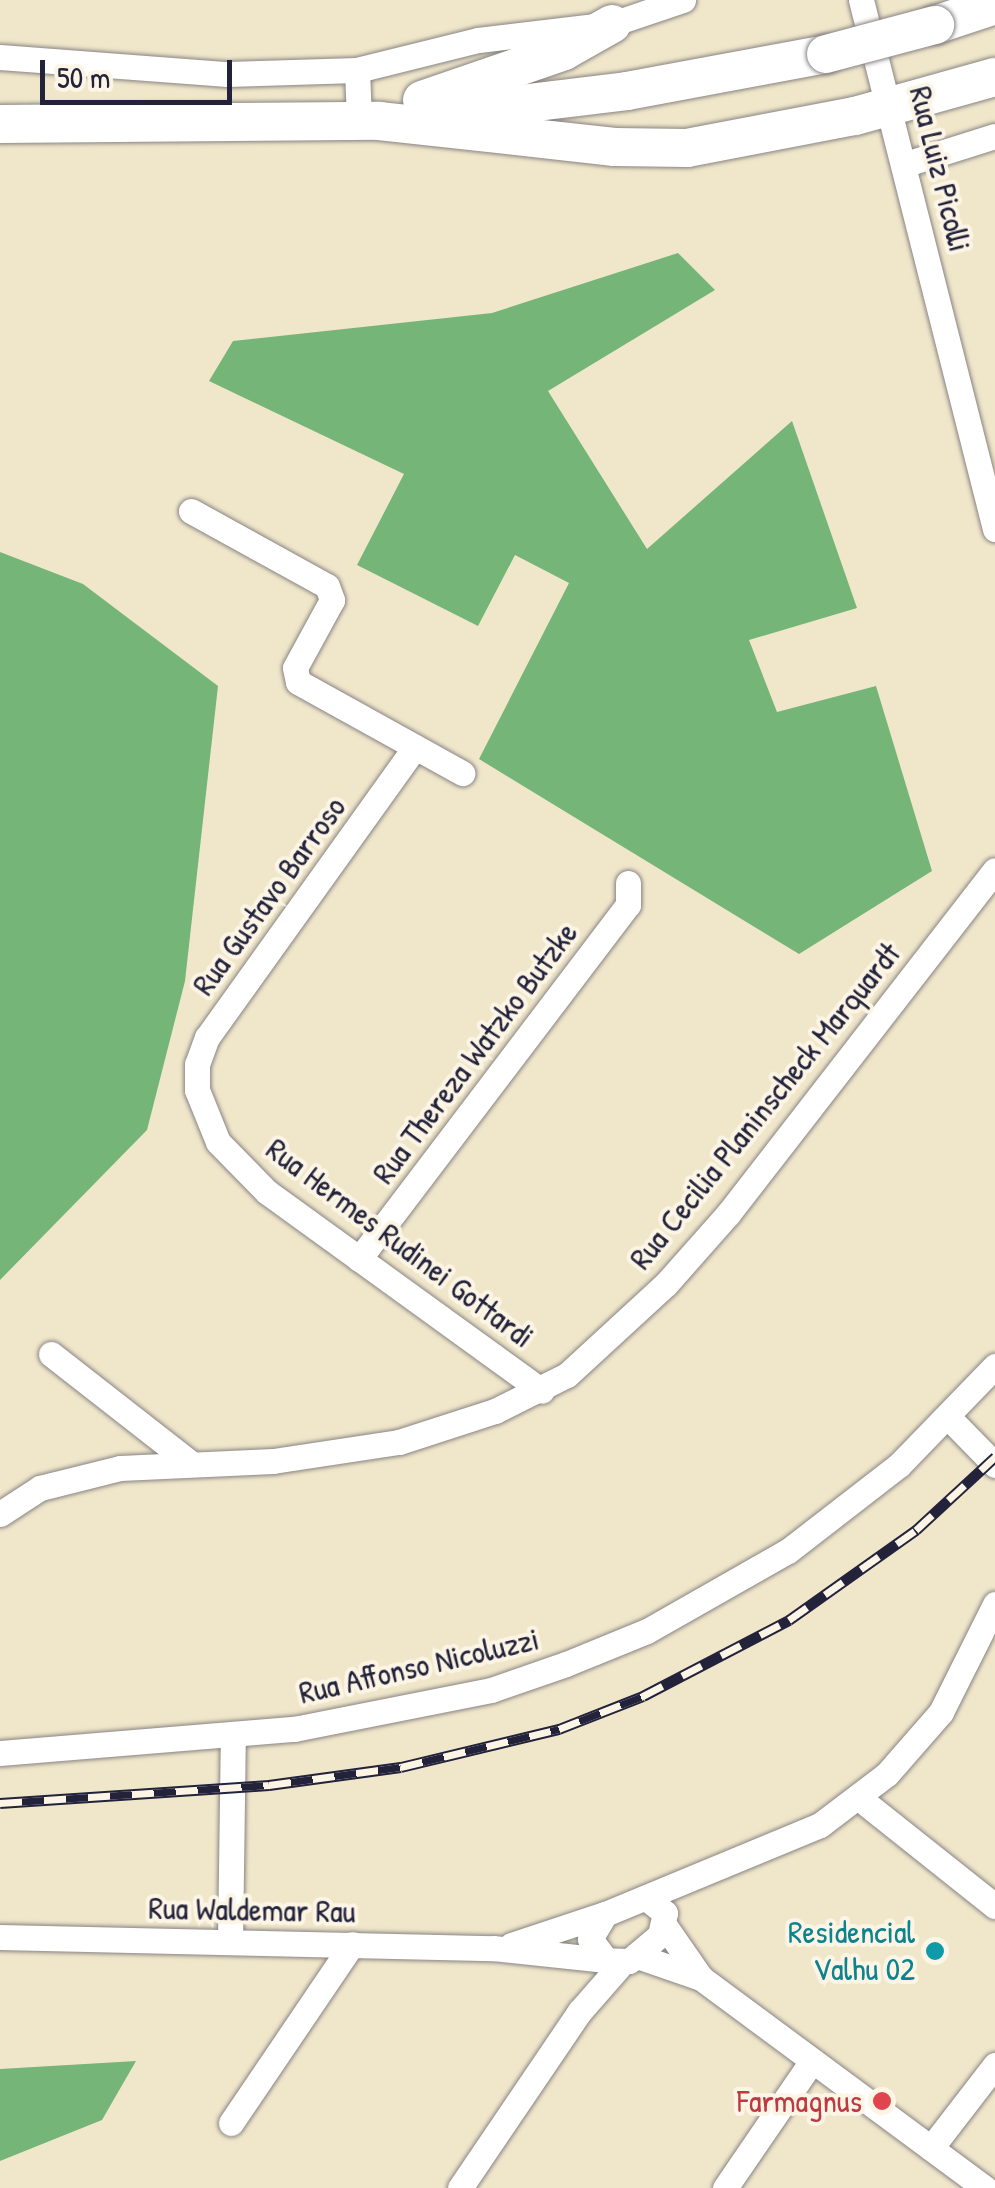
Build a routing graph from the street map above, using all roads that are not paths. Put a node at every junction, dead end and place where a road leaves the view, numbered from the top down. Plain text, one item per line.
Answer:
1 (682, 0) edge
2 (862, 0) edge
3 (995, 5) edge
4 (612, 24) junction
5 (0, 57) edge
6 (357, 70) junction
7 (995, 77) edge
8 (892, 106) junction
9 (369, 120) junction
10 (0, 124) edge
11 (995, 136) edge
12 (906, 164) junction
13 (191, 511) dead end
14 (995, 530) edge
15 (415, 747) junction
16 (462, 773) dead end
17 (995, 870) edge
18 (628, 882) dead end
19 (198, 1090) joint
20 (359, 1259) junction
21 (50, 1354) dead end
22 (995, 1366) edge
23 (542, 1391) junction
24 (949, 1418) junction
25 (188, 1461) junction
26 (995, 1465) edge
27 (0, 1514) edge
28 (995, 1604) edge
29 (233, 1735) junction
30 (0, 1753) edge
31 (859, 1798) junction
32 (721, 1871) junction
33 (646, 1898) junction
34 (995, 1906) edge
35 (605, 1914) junction
36 (666, 1923) junction
37 (0, 1937) edge
38 (230, 1942) junction
39 (352, 1944) junction
40 (502, 1948) junction
41 (609, 1957) junction
42 (701, 1978) junction
43 (812, 2061) junction
44 (995, 2065) edge
45 (232, 2123) dead end
46 (931, 2148) junction
47 (460, 2188) edge
48 (724, 2188) edge
49 (985, 2188) edge

1 - 4 street
2 - 8 street, Rua Luiz Picolli
3 - 9 highway, bridge
4 - 6 street
4 - 9 highway
5 - 6 street
6 - 9 street
7 - 8 highway
8 - 9 highway
8 - 12 street, Rua Luiz Picolli
9 - 10 highway
11 - 12 street
12 - 14 street, Rua Luiz Picolli
13 - 15 street
15 - 16 street
15 - 19 street, Rua Gustavo Barroso
17 - 23 street, Rua Cecilia Planinscheck Marquardt
18 - 20 street, Rua Thereza Watzko Butzke
19 - 20 street, Rua Hermes Rudinei Gottardi
20 - 23 street, Rua Hermes Rudinei Gottardi
21 - 25 street
22 - 24 street, Rua Affonso Nicoluzzi
23 - 25 street, Rua Cecilia Planinscheck Marquardt
24 - 26 street
24 - 29 street, Rua Affonso Nicoluzzi
25 - 27 street, Rua Cecilia Planinscheck Marquardt
28 - 31 street
29 - 30 street, Rua Affonso Nicoluzzi
29 - 38 street
31 - 32 street
31 - 34 street
32 - 33 street
32 - 36 street
33 - 35 street, Rua Waldemar Rau
33 - 36 street
35 - 40 street, Rua Waldemar Rau
35 - 41 street
36 - 41 street
36 - 42 street
37 - 38 street, Rua Waldemar Rau
38 - 39 street, Rua Waldemar Rau
39 - 40 street, Rua Waldemar Rau
39 - 45 street
40 - 41 street, Rua Waldemar Rau
41 - 42 street, Rua Waldemar Rau
41 - 47 street
42 - 43 street
43 - 46 street
43 - 48 street
44 - 46 street
46 - 49 street

